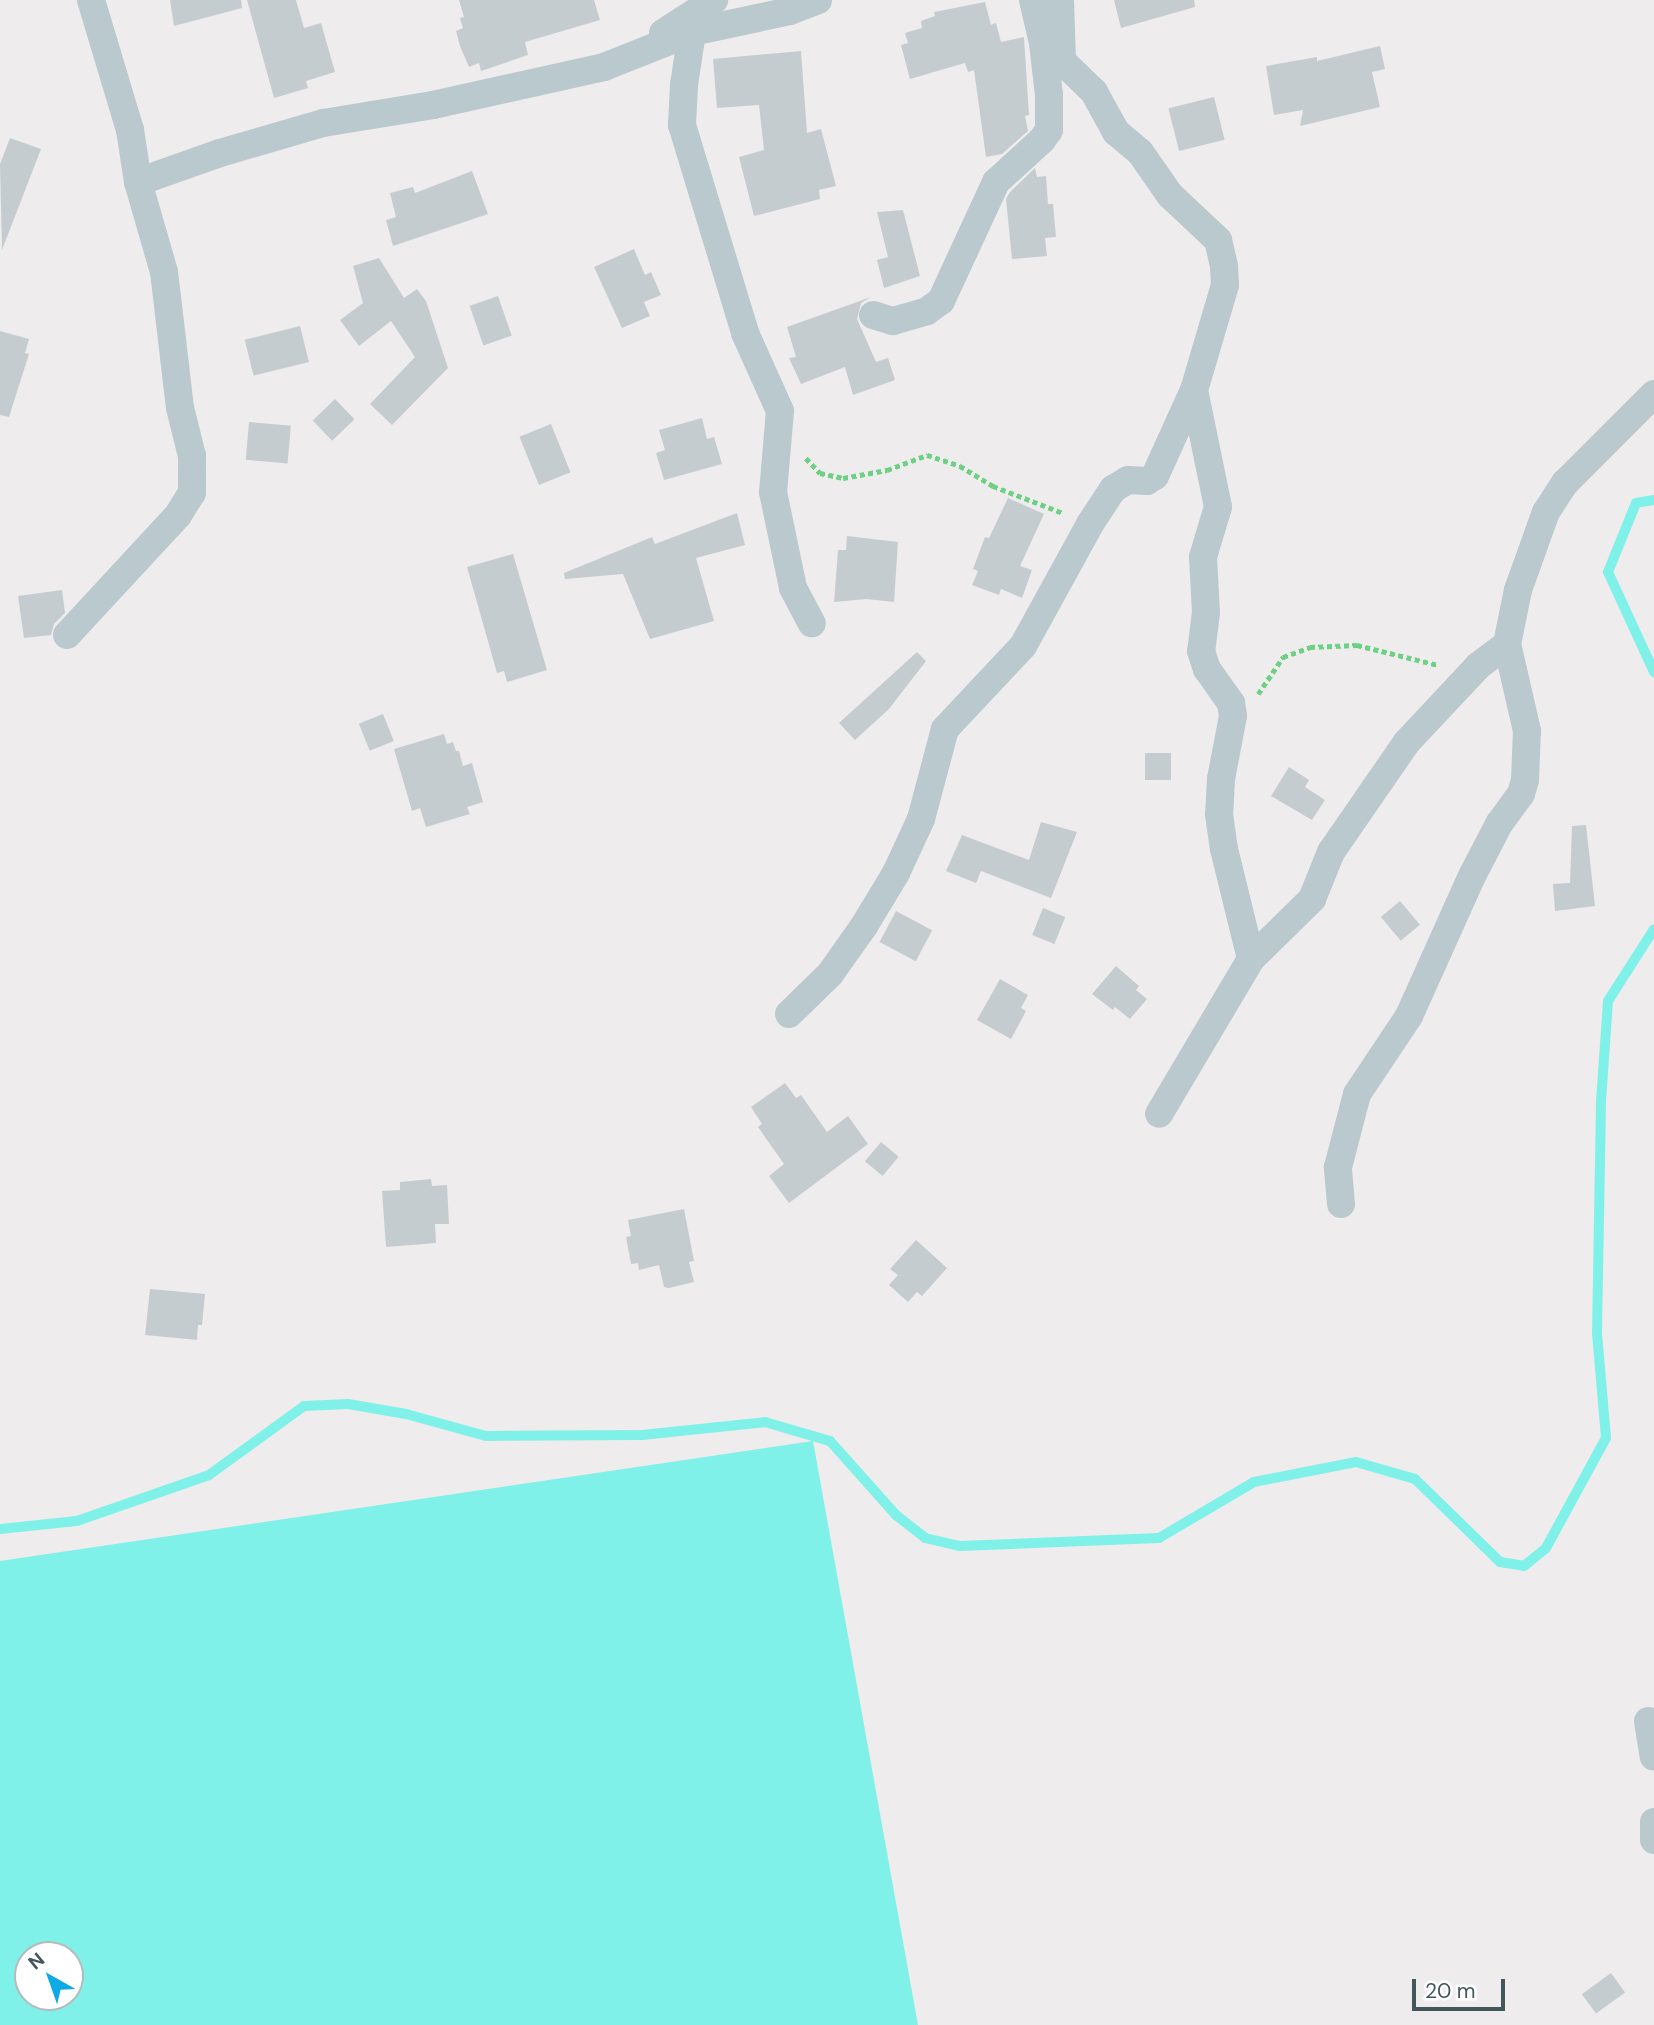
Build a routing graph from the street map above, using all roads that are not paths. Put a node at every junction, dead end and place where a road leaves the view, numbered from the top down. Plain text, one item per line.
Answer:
1 (91, 0) edge
2 (714, 0) edge
3 (818, 0) edge
4 (1033, 0) edge
5 (1060, 0) edge
6 (692, 32) junction
7 (1043, 43) junction
8 (627, 58) junction
9 (1064, 62) junction
10 (138, 182) junction
11 (873, 314) dead end
12 (1194, 390) junction
13 (1654, 394) edge
14 (812, 623) dead end
15 (67, 635) dead end
16 (1507, 645) junction
17 (1251, 959) junction
18 (789, 1014) dead end
19 (1159, 1114) dead end
20 (1340, 1204) dead end
21 (1648, 1721) dead end
22 (1654, 1757) edge
23 (1654, 1822) edge
24 (1654, 1840) edge

1 - 10 street
2 - 8 street
3 - 6 street
4 - 7 street
5 - 9 street
6 - 8 street
6 - 14 street
7 - 9 street
7 - 11 street
8 - 10 street
9 - 12 street
10 - 15 street
12 - 17 street
12 - 18 street
13 - 16 street
16 - 17 street
16 - 20 street
17 - 19 street
21 - 22 street
23 - 24 street

